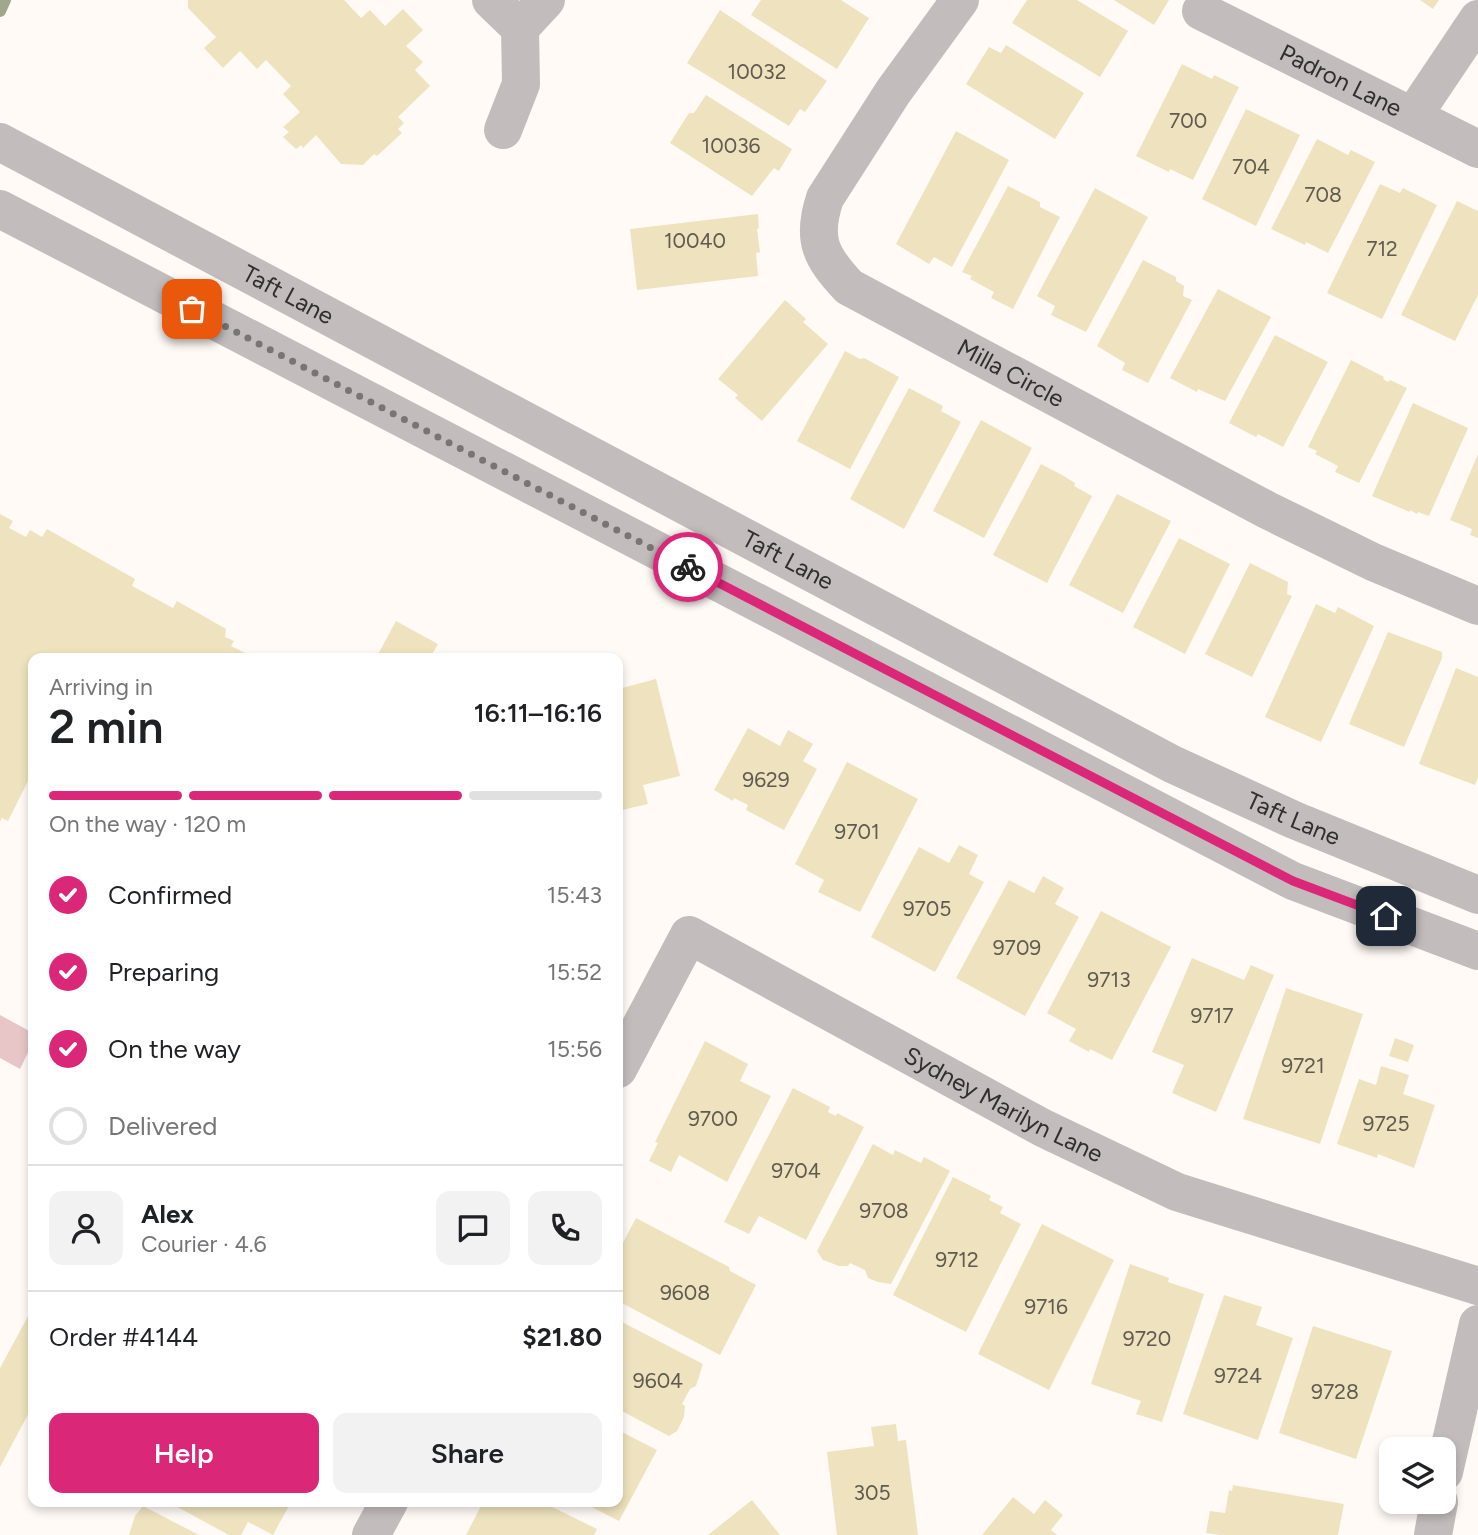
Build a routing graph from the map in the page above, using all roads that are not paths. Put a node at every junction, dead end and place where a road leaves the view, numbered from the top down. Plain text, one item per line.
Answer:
1 (491, 0) edge
2 (546, 0) edge
3 (960, 0) edge
4 (1201, 11) dead end
5 (1478, 19) edge
6 (520, 28) junction
7 (1413, 116) junction
8 (503, 130) dead end
9 (0, 142) edge
10 (1478, 149) edge
11 (0, 209) edge
12 (1478, 606) edge
13 (1478, 895) edge
14 (1478, 951) edge
15 (623, 1060) edge
16 (1478, 1286) edge
17 (1478, 1324) edge
18 (1452, 1437) edge
19 (386, 1507) edge
20 (1437, 1514) edge
21 (371, 1535) edge
22 (1433, 1535) edge

1 - 6 street
2 - 6 street
3 - 12 street, Milla Circle
4 - 7 street, Padron Lane
5 - 7 street
6 - 8 street
7 - 10 street, Padron Lane
9 - 13 street, Taft Lane
11 - 14 street, Taft Lane
15 - 16 street, Sydney Marilyn Lane
17 - 18 street
19 - 21 street
20 - 22 street

